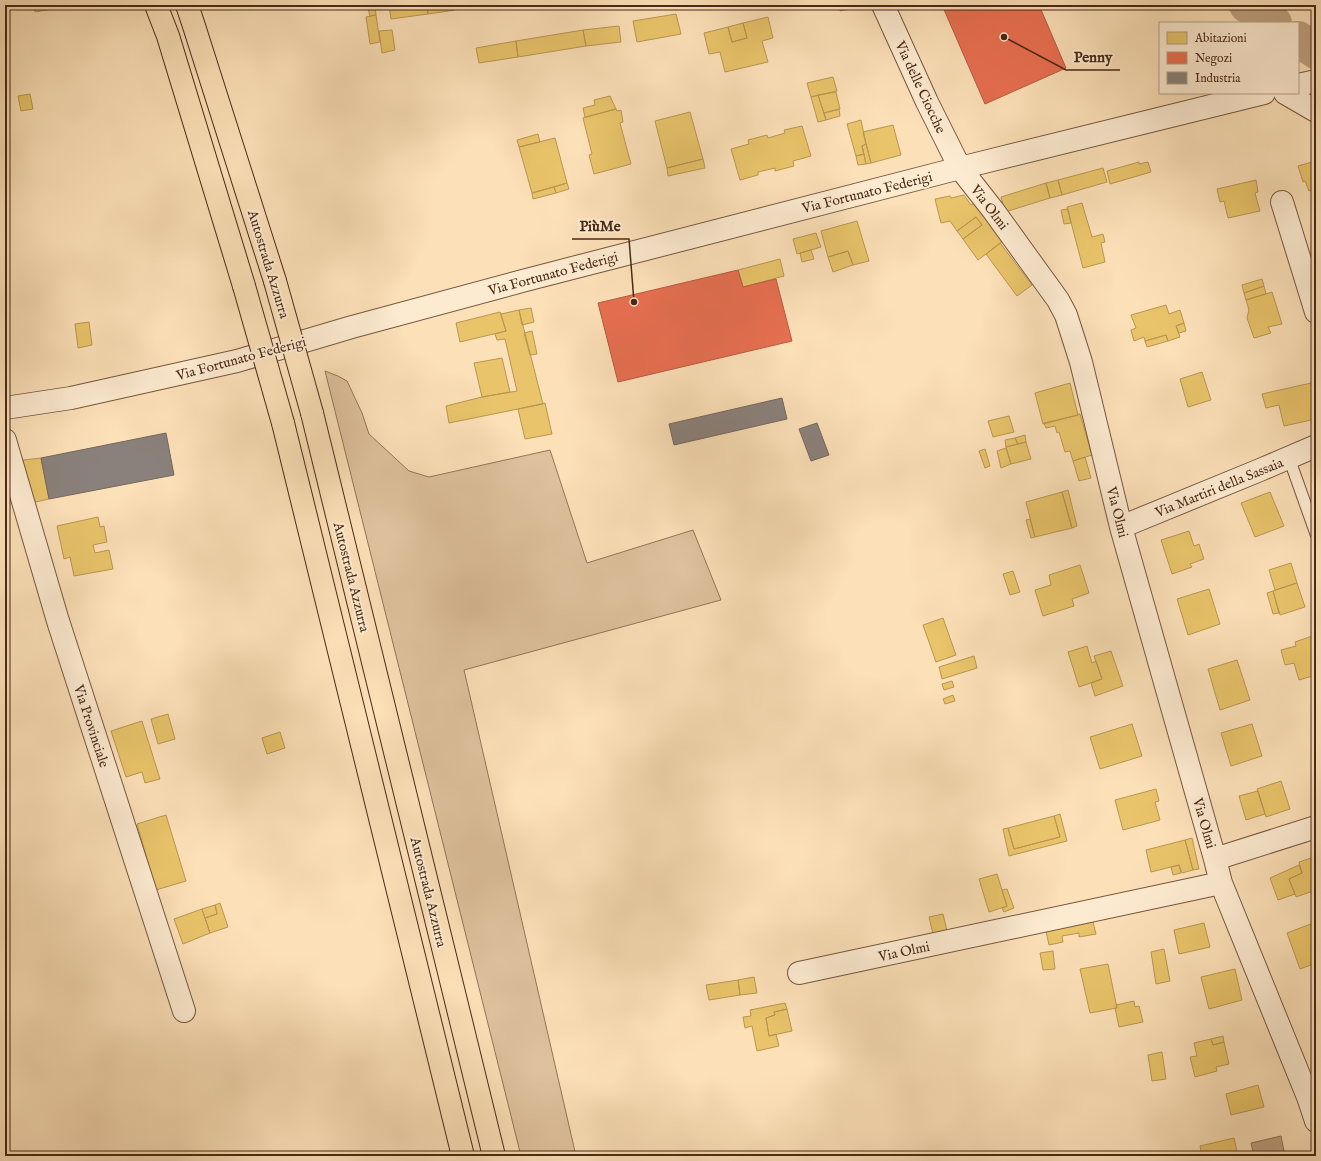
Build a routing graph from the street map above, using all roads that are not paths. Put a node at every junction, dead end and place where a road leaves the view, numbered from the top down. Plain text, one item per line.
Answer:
1 (156, 5) edge
2 (187, 5) edge
3 (883, 5) edge
4 (1260, 94) edge
5 (1287, 94) edge
6 (1316, 111) edge
7 (960, 168) junction
8 (1282, 202) dead end
9 (1316, 312) edge
10 (5, 408) edge
11 (5, 440) edge
12 (1316, 446) edge
13 (1289, 458) junction
14 (1121, 527) junction
15 (1316, 534) edge
16 (1316, 826) edge
17 (1216, 859) junction
18 (1221, 883) junction
19 (799, 973) dead end
20 (184, 1011) dead end
21 (1316, 1121) edge
22 (463, 1156) edge
23 (494, 1156) edge

1 - 22 highway, bridge
2 - 23 highway, Autostrada Azzurra, bridge
3 - 7 street, Via delle Ciocche
4 - 7 street, Via Fortunato Federigi
5 - 6 street
7 - 10 street, Via Fortunato Federigi
7 - 14 street, Via Olmi
8 - 9 street
11 - 20 street, Via Provinciale
12 - 13 street, Via Martiri della Sassaia
13 - 14 street, Via Martiri della Sassaia
13 - 15 lane
14 - 17 street, Via Olmi
16 - 17 street
17 - 18 street, Via Olmi
18 - 19 street, Via Olmi
18 - 21 street, Via Olmi

